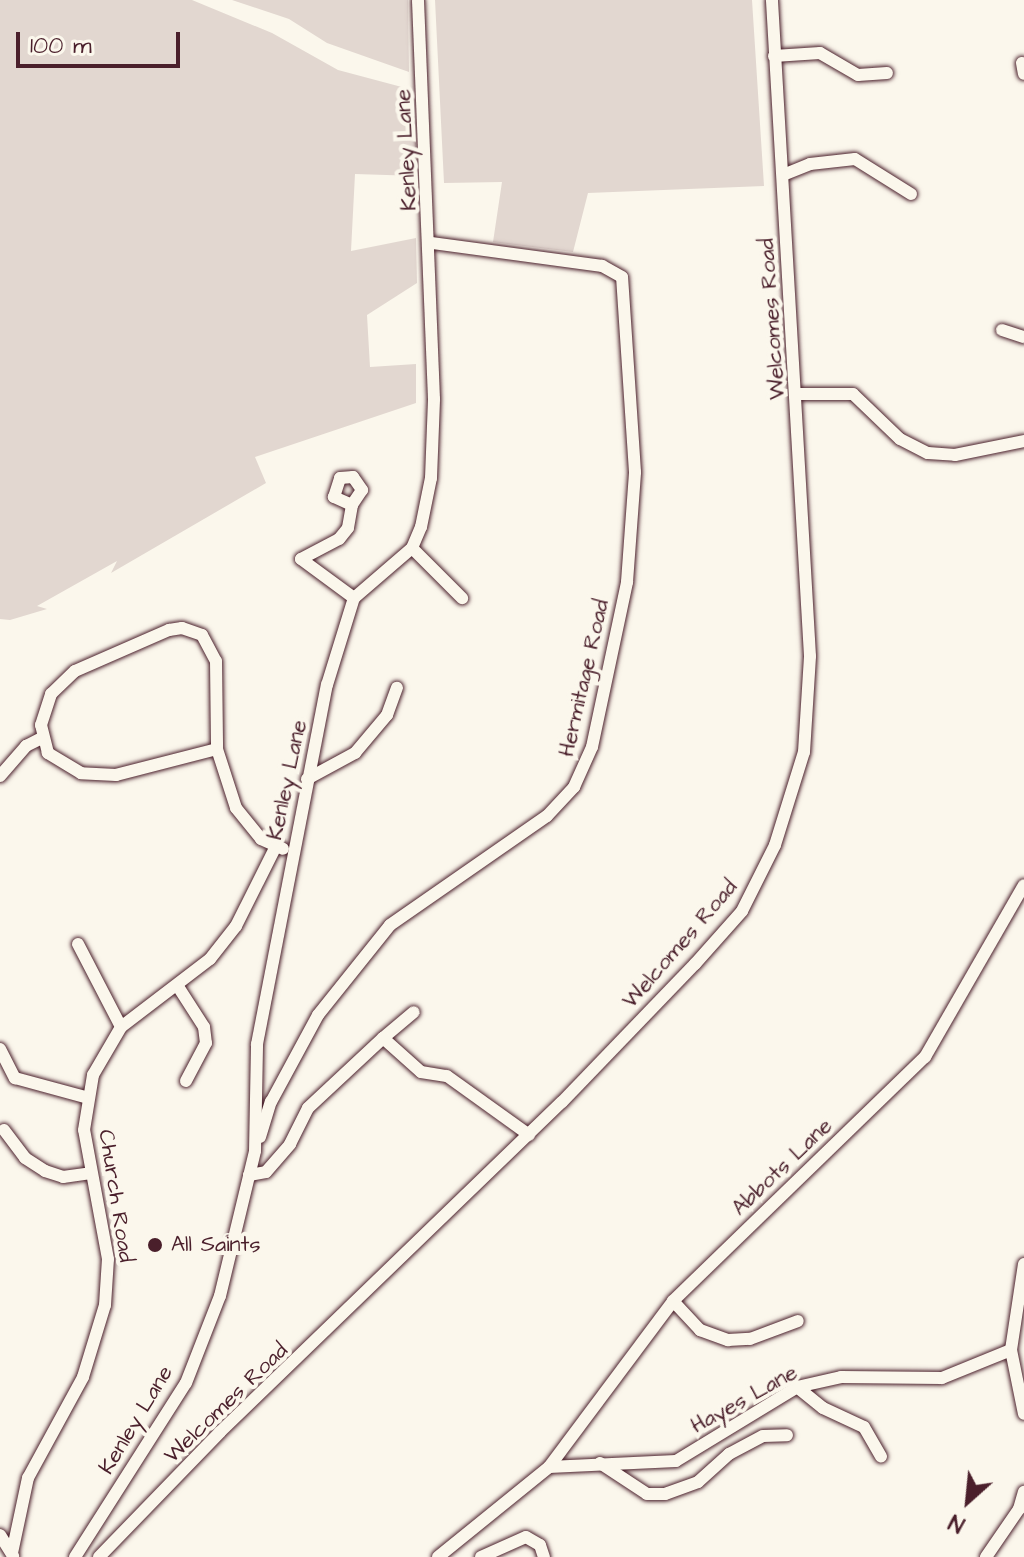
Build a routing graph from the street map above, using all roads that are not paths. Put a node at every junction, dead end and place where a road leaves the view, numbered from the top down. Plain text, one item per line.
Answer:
1 (418, 0) edge
2 (772, 0) edge
3 (774, 56) junction
4 (887, 73) dead end
5 (783, 175) junction
6 (911, 194) dead end
7 (432, 243) junction
8 (1002, 330) dead end
9 (1024, 337) edge
10 (797, 394) junction
11 (1024, 441) edge
12 (352, 505) dead end
13 (412, 548) junction
14 (354, 598) junction
15 (462, 598) dead end
16 (397, 688) dead end
17 (42, 738) junction
18 (217, 749) junction
19 (0, 776) edge
20 (307, 779) junction
21 (275, 848) junction
22 (292, 851) junction
23 (1024, 885) edge
24 (78, 944) dead end
25 (177, 985) junction
26 (414, 1012) dead end
27 (121, 1027) junction
28 (383, 1038) junction
29 (0, 1049) edge
30 (186, 1081) dead end
31 (85, 1097) junction
32 (4, 1130) dead end
33 (529, 1135) junction
34 (255, 1151) junction
35 (91, 1173) junction
36 (249, 1175) junction
37 (1024, 1264) edge
38 (673, 1301) junction
39 (798, 1321) dead end
40 (1011, 1350) junction
41 (1021, 1385) edge
42 (797, 1387) junction
43 (1024, 1414) edge
44 (787, 1435) dead end
45 (881, 1456) dead end
46 (597, 1461) junction
47 (549, 1467) junction
48 (1024, 1492) edge
49 (0, 1535) edge
50 (12, 1555) edge
51 (75, 1557) edge
52 (99, 1557) edge
53 (438, 1557) edge
54 (481, 1557) edge
55 (544, 1557) edge
56 (986, 1557) edge

1 - 7 street, Kenley Lane
2 - 3 street, Welcomes Road
3 - 4 street
3 - 5 street, Welcomes Road
5 - 6 street
5 - 10 street, Welcomes Road
7 - 13 street, Kenley Lane
7 - 34 street, Hermitage Road
8 - 9 street
10 - 11 street
10 - 33 street, Welcomes Road
12 - 14 street
13 - 14 street
13 - 15 street
14 - 20 street, Kenley Lane
16 - 20 street
17 - 18 street
17 - 18 street
17 - 19 street
18 - 21 street
20 - 22 street, Kenley Lane
21 - 22 street
21 - 25 street, Church Road
22 - 34 street, Kenley Lane
23 - 38 street, Abbots Lane
24 - 27 street
25 - 27 street, Church Road
25 - 30 street
26 - 28 street
27 - 31 street, Church Road
28 - 33 street
28 - 36 street
29 - 31 street
31 - 35 street, Church Road
32 - 35 street
33 - 52 street, Welcomes Road
34 - 36 street, Kenley Lane
35 - 50 street, Church Road
36 - 51 street, Kenley Lane
37 - 40 street
38 - 39 street
38 - 47 street, Abbots Lane
40 - 41 street
40 - 42 street, Hayes Lane
41 - 43 street
42 - 45 street
42 - 46 street, Hayes Lane
44 - 46 street
46 - 47 street, Hayes Lane
47 - 53 street
48 - 56 street
49 - 50 street
54 - 55 street

